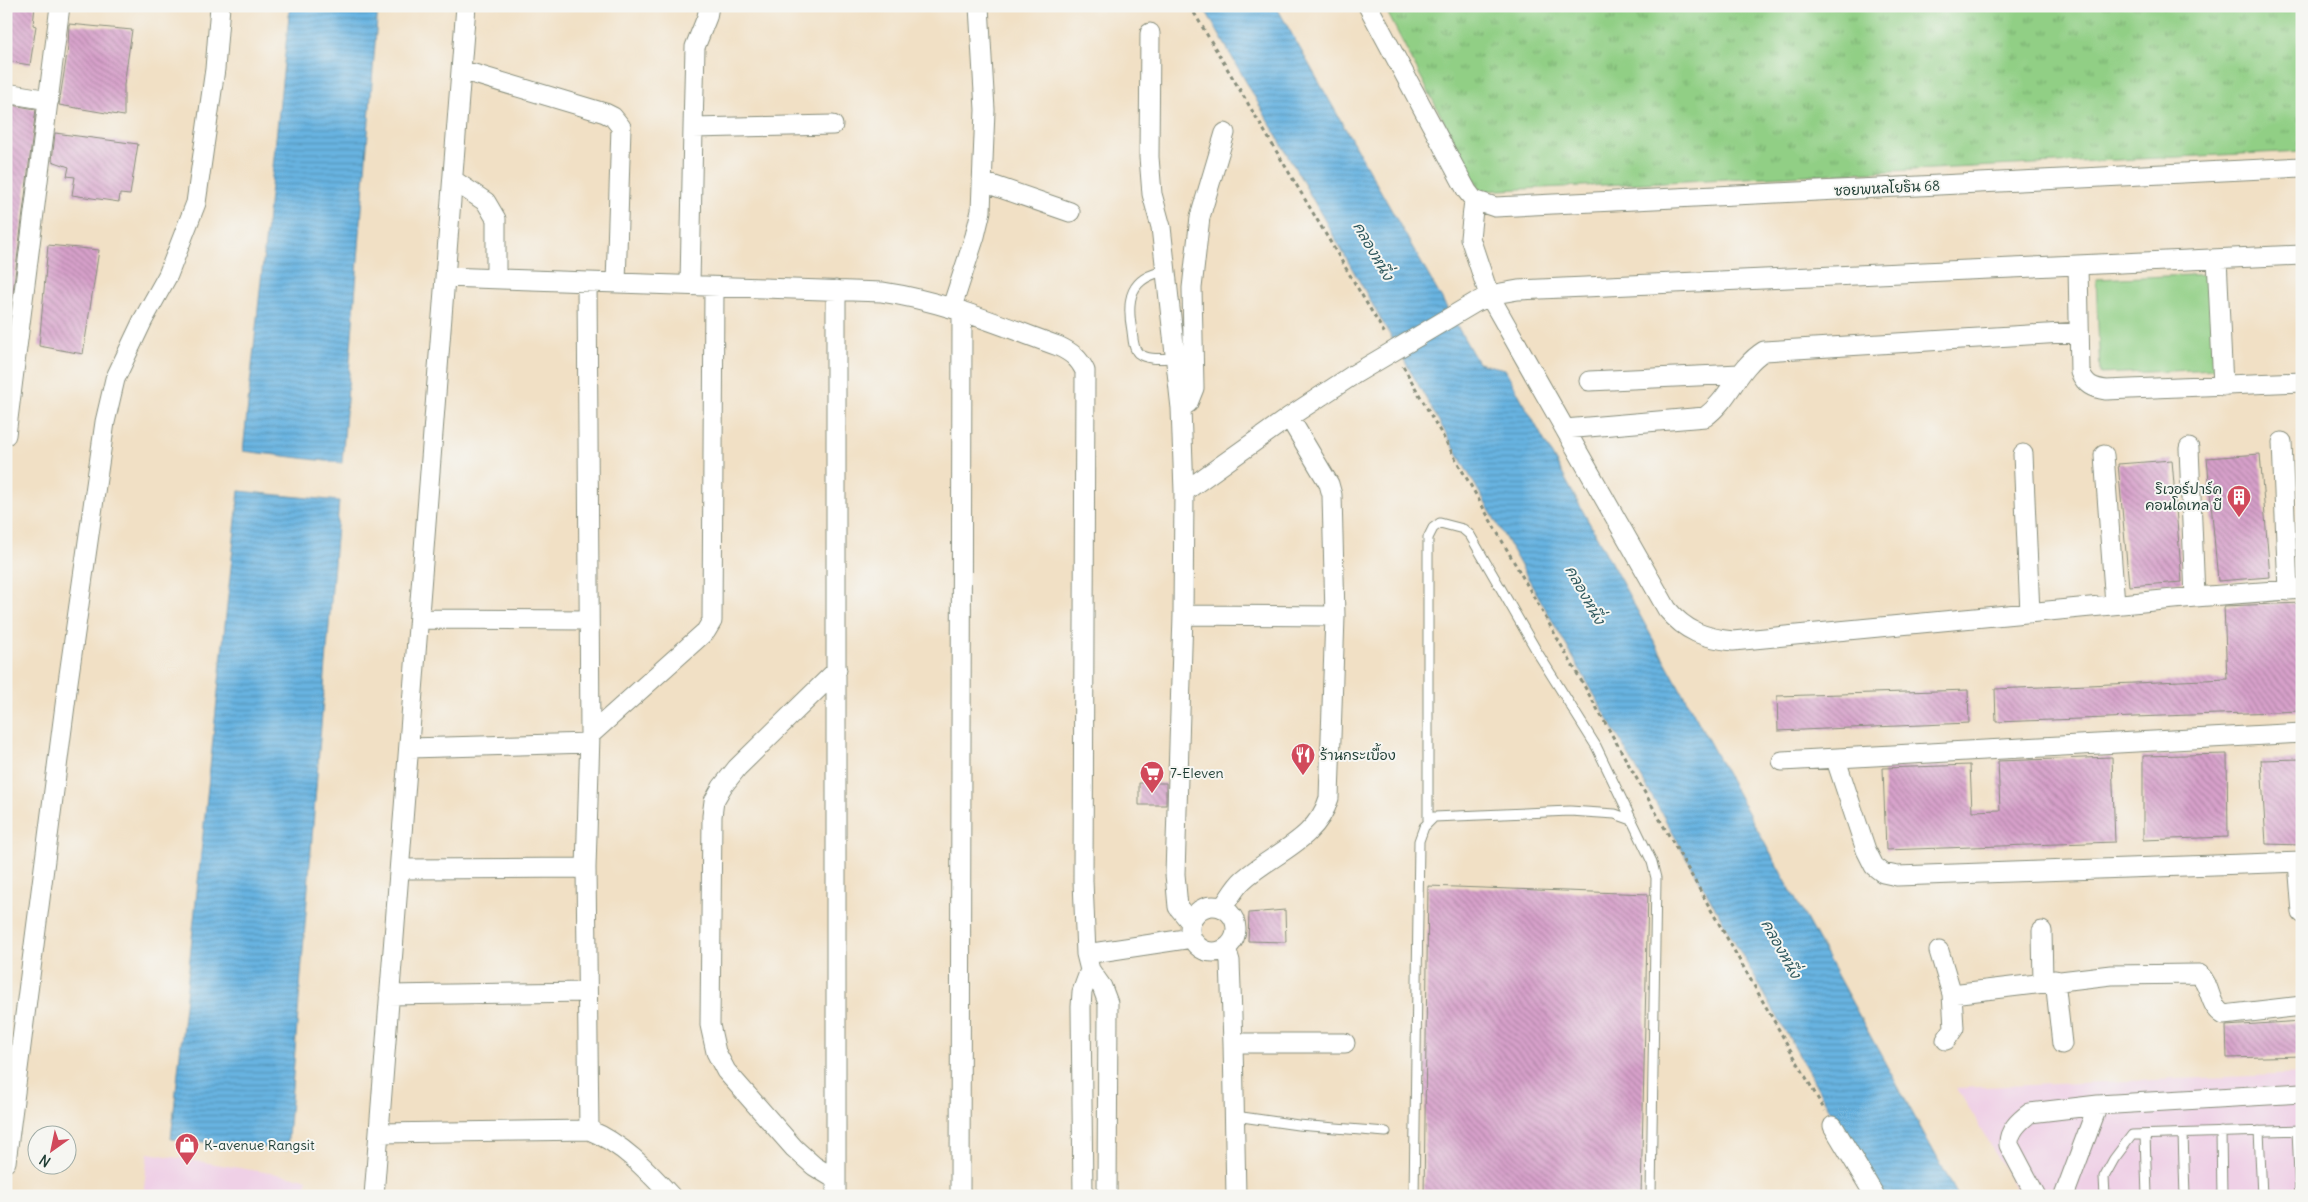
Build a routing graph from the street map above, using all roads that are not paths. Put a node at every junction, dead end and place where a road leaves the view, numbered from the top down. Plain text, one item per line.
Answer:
1 (60, 6) edge
2 (220, 6) edge
3 (466, 6) edge
4 (709, 6) edge
5 (979, 6) edge
6 (1368, 6) edge
7 (1150, 33) dead end
8 (461, 70) junction
9 (6, 93) edge
10 (49, 100) junction
11 (833, 125) dead end
12 (693, 128) junction
13 (1224, 133) dead end
14 (2302, 167) edge
15 (453, 180) junction
16 (983, 182) junction
17 (1474, 200) junction
18 (1070, 212) dead end
19 (2302, 255) edge
20 (2217, 259) junction
21 (2078, 265) junction
22 (1166, 271) junction
23 (445, 277) junction
24 (496, 279) junction
25 (587, 283) junction
26 (616, 283) junction
27 (690, 284) junction
28 (714, 287) junction
29 (836, 290) junction
30 (1482, 299) junction
31 (957, 309) junction
32 (2079, 332) junction
33 (1176, 358) junction
34 (1740, 374) junction
35 (1589, 381) dead end
36 (2302, 382) edge
37 (2223, 386) junction
38 (1181, 408) junction
39 (1289, 417) junction
40 (1565, 429) junction
41 (6, 434) edge
42 (2282, 442) dead end
43 (2189, 448) dead end
44 (2023, 454) dead end
45 (2104, 455) dead end
46 (1184, 492) junction
47 (2295, 590) edge
48 (2195, 597) junction
49 (2114, 604) junction
50 (2030, 613) junction
51 (1183, 615) junction
52 (1335, 616) junction
53 (419, 619) junction
54 (588, 620) junction
55 (837, 670) junction
56 (2302, 733) edge
57 (590, 739) junction
58 (410, 748) junction
59 (1836, 760) junction
60 (1782, 762) dead end
61 (1428, 820) junction
62 (1632, 820) junction
63 (2300, 862) edge
64 (586, 868) junction
65 (401, 869) junction
66 (1222, 908) junction
67 (2302, 913) edge
68 (1191, 930) junction
69 (2042, 931) dead end
70 (1226, 948) junction
71 (1939, 951) dead end
72 (1088, 962) junction
73 (2049, 981) junction
74 (587, 992) junction
75 (1952, 994) junction
76 (389, 995) junction
77 (2302, 1006) edge
78 (1946, 1040) dead end
79 (1233, 1044) junction
80 (1345, 1044) dead end
81 (2062, 1044) dead end
82 (2302, 1093) edge
83 (2098, 1105) junction
84 (1235, 1116) junction
85 (1833, 1126) road end
86 (589, 1130) junction
87 (2299, 1130) edge
88 (2259, 1131) junction
89 (1386, 1132) dead end
90 (2221, 1132) junction
91 (380, 1133) junction
92 (2183, 1134) junction
93 (2145, 1135) junction
94 (6, 1162) edge
95 (835, 1187) edge
96 (374, 1196) edge
97 (671, 1196) edge
98 (960, 1196) edge
99 (1083, 1196) edge
100 (1107, 1196) edge
101 (1236, 1196) edge
102 (1414, 1196) edge
103 (1651, 1196) edge
104 (1875, 1196) edge
105 (2036, 1196) edge
106 (2064, 1196) edge
107 (2105, 1196) edge
108 (2147, 1196) edge
109 (2185, 1196) edge
110 (2222, 1196) edge
111 (2262, 1196) edge
112 (2300, 1196) edge

1 - 10 street
2 - 94 street
3 - 8 street
4 - 12 street
5 - 16 street
6 - 17 street
7 - 22 street
8 - 15 street
8 - 26 street
9 - 10 street
10 - 41 street
11 - 12 street
12 - 27 street
13 - 38 street
14 - 17 street, ซอยพหลโยธิน 68
15 - 23 street
15 - 24 street
16 - 18 street
16 - 31 street
17 - 30 street
19 - 20 street
20 - 21 street
20 - 37 street
21 - 30 street
21 - 32 street
22 - 33 street
22 - 33 lane
23 - 24 street
23 - 53 street
24 - 25 street
25 - 26 street
25 - 54 street
26 - 27 street
27 - 28 street
28 - 29 street
28 - 57 street
29 - 31 street
29 - 55 street
30 - 39 street, bridge
30 - 40 street
31 - 72 street
31 - 98 street
32 - 34 street
32 - 37 street
33 - 38 street
34 - 35 street
34 - 40 street
36 - 37 street
38 - 46 street
39 - 46 street
39 - 52 street
40 - 50 street
42 - 47 street
43 - 48 street
44 - 50 street
45 - 49 street
46 - 51 street
47 - 48 street
48 - 49 street
49 - 50 street
51 - 52 street
51 - 68 street
52 - 66 street
53 - 54 street
53 - 58 street
54 - 57 street
55 - 95 street
55 - 95 street
56 - 59 street
57 - 58 street
57 - 64 street
58 - 65 street
59 - 60 street
59 - 63 street
61 - 62 lane
61 - 62 lane
61 - 102 lane
62 - 103 lane
63 - 67 street
64 - 65 street
64 - 74 street
65 - 76 street
66 - 68 street
66 - 70 street
68 - 70 street
68 - 72 street
69 - 73 street
70 - 79 street
71 - 75 street
72 - 99 street
72 - 100 street
73 - 75 street
73 - 77 street
73 - 81 street
74 - 76 street
74 - 86 street
75 - 78 street
76 - 91 street
79 - 80 street
79 - 84 street
82 - 83 street
83 - 105 street
83 - 106 street
84 - 89 lane
84 - 101 street
85 - 104 street
86 - 91 street
86 - 97 street
87 - 88 lane
87 - 112 lane
88 - 90 lane
88 - 111 lane
90 - 92 lane
90 - 110 lane
91 - 96 street
92 - 93 lane
92 - 109 lane
93 - 107 lane
93 - 108 lane

